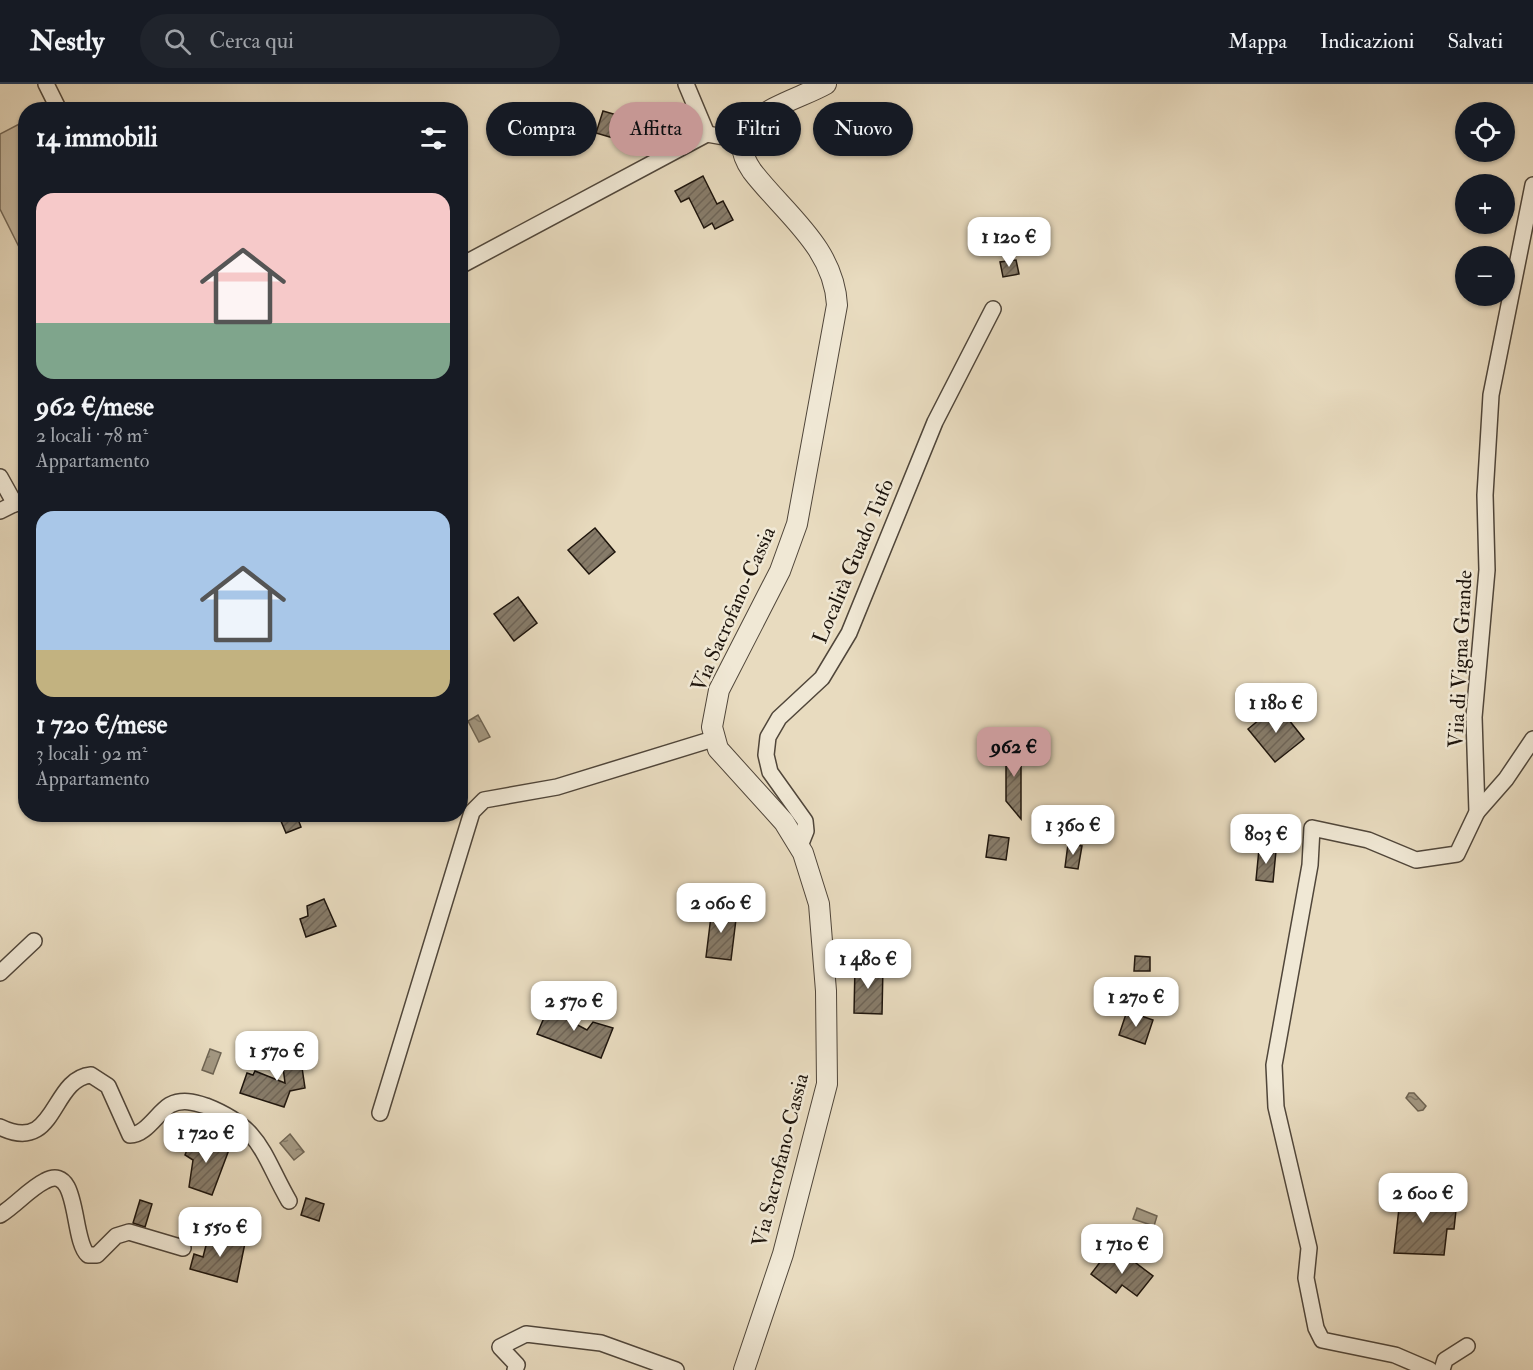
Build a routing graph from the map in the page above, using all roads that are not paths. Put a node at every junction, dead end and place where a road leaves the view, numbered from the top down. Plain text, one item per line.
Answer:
1 (45, 84) edge
2 (686, 84) edge
3 (826, 84) edge
4 (55, 102) edge
5 (789, 102) edge
6 (708, 134) junction
7 (715, 135) edge
8 (744, 156) edge
9 (1533, 185) edge
10 (468, 262) edge
11 (993, 309) dead end
12 (0, 477) edge
13 (18, 499) edge
14 (18, 502) edge
15 (0, 511) edge
16 (713, 739) junction
17 (1533, 739) edge
18 (1478, 812) junction
19 (800, 846) junction
20 (34, 941) dead end
21 (0, 973) edge
22 (380, 1113) dead end
23 (0, 1127) edge
24 (289, 1201) dead end
25 (0, 1215) edge
26 (183, 1248) dead end
27 (1467, 1346) dead end
28 (751, 1350) junction
29 (515, 1370) edge
30 (676, 1370) edge
31 (732, 1370) edge
32 (744, 1370) edge
33 (1430, 1370) edge
34 (1442, 1370) edge

1 - 4 street
2 - 6 street
3 - 5 street
6 - 7 street
6 - 10 street
8 - 16 street, Via Sacrofano-Cassia
9 - 18 street, Viia di Vigna Grande
11 - 19 street, Località Guado Tufo
12 - 13 street
14 - 15 street
16 - 19 street, Via Sacrofano-Cassia
16 - 22 street
17 - 18 street
18 - 33 street, Viia di Vigna Grande
19 - 28 street, Via Sacrofano-Cassia
20 - 21 street
23 - 24 street
25 - 26 street
27 - 34 street
28 - 31 street
28 - 32 street, Via Sacrofano-Cassia
29 - 30 street

